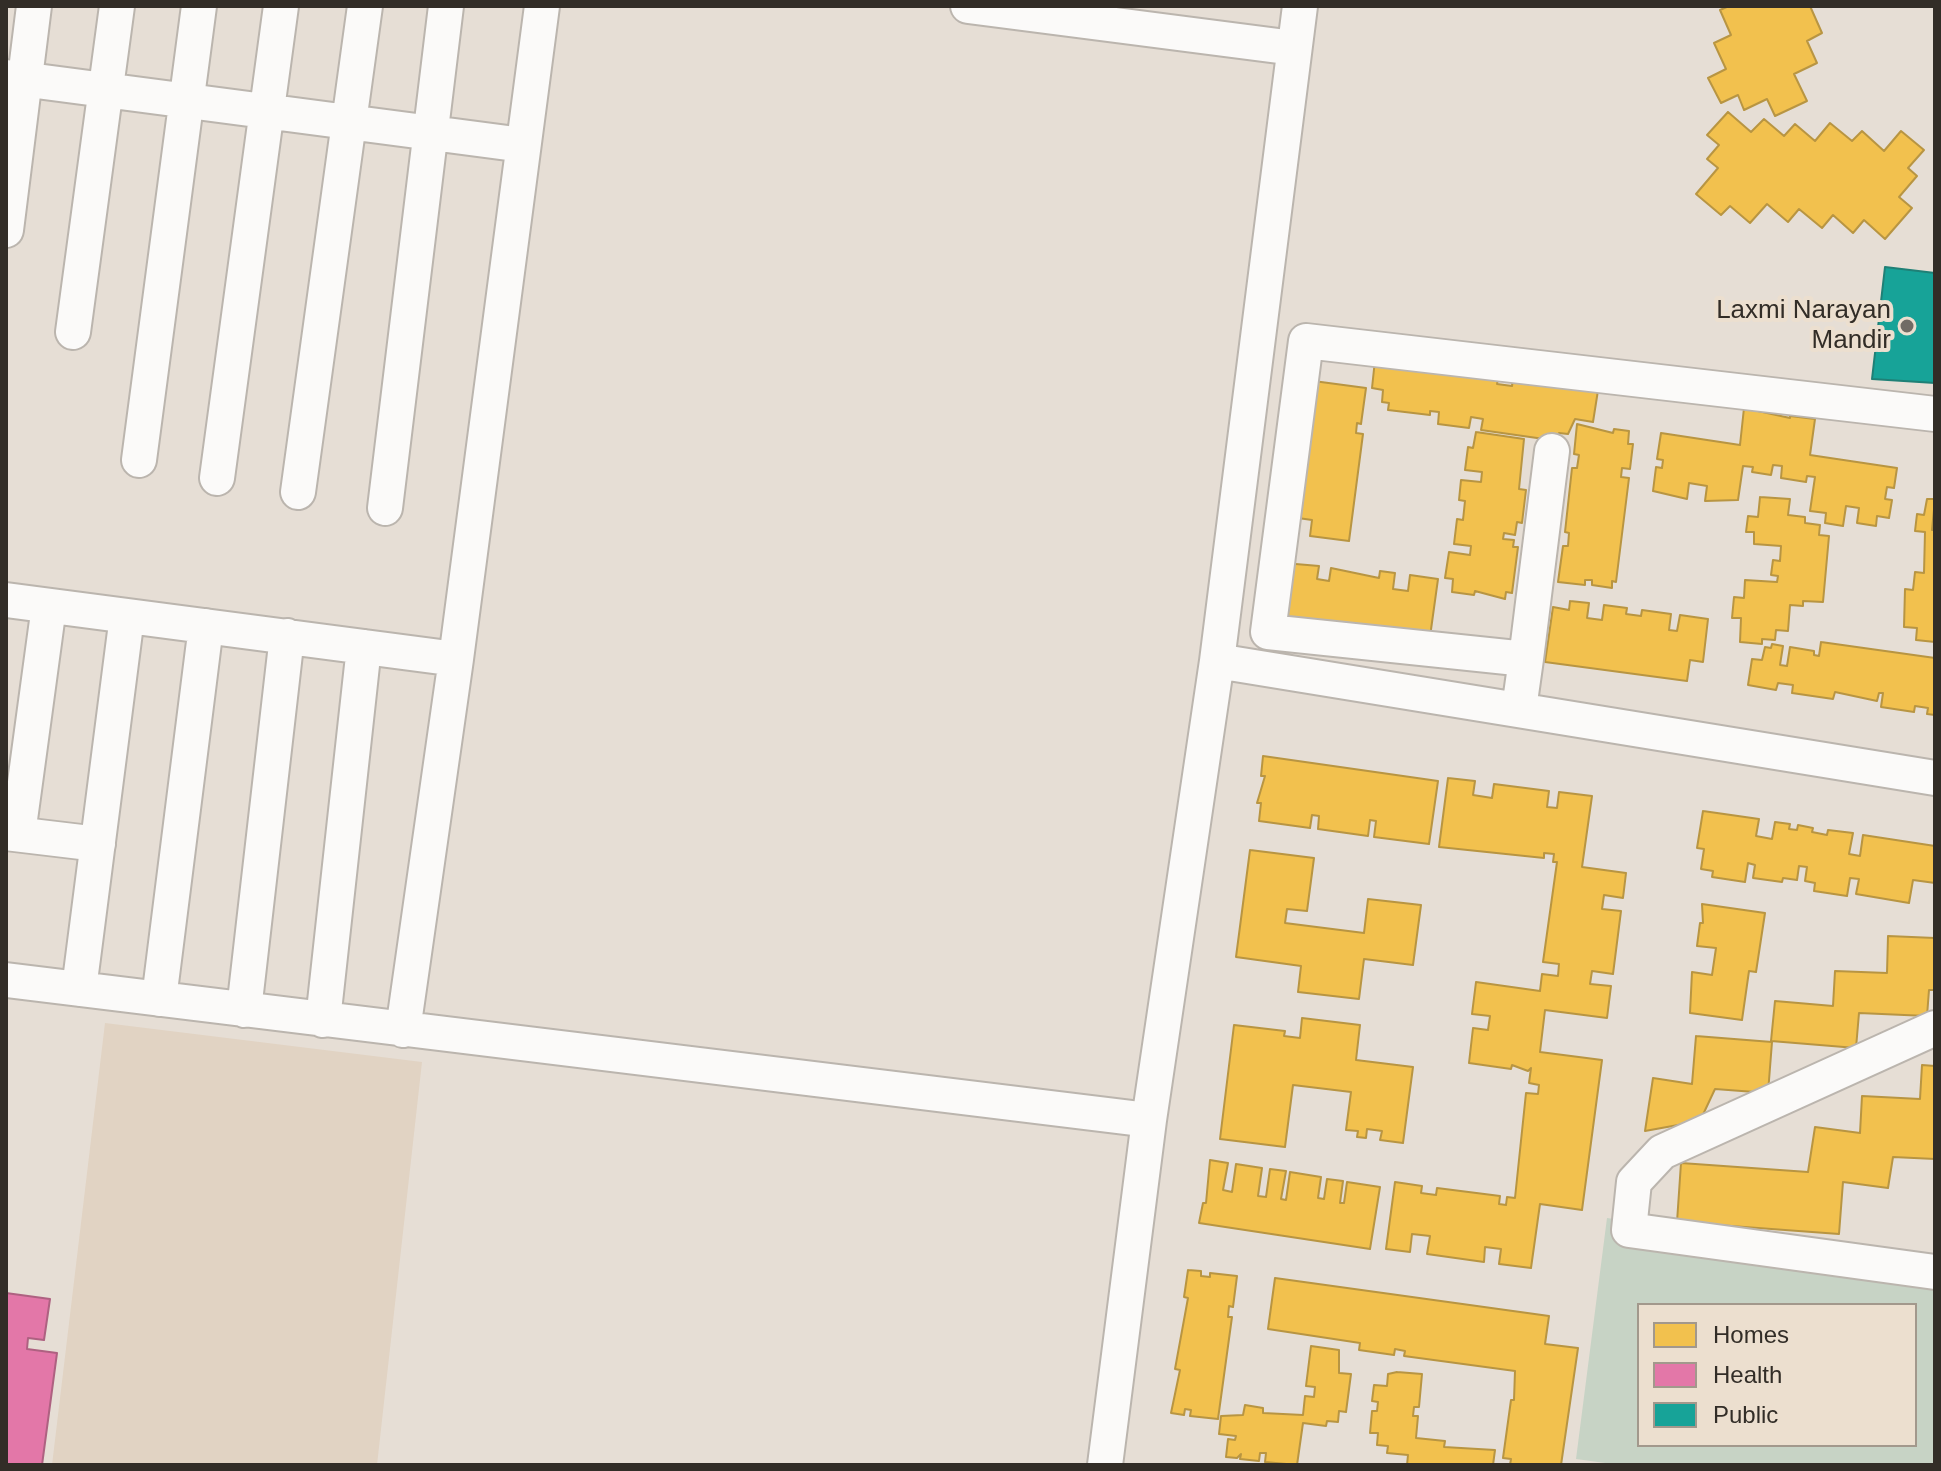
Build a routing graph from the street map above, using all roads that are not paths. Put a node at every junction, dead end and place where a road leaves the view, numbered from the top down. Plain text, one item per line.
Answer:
1 (34, 6) edge
2 (117, 6) edge
3 (199, 6) edge
4 (281, 6) edge
5 (365, 6) edge
6 (446, 6) edge
7 (542, 6) edge
8 (968, 6) edge
9 (1300, 6) edge
10 (1020, 9) edge
11 (1101, 14) edge
12 (1185, 20) edge
13 (1294, 48) junction
14 (15, 78) edge
15 (106, 90) junction
16 (187, 101) junction
17 (268, 111) junction
18 (350, 122) junction
19 (431, 132) junction
20 (523, 145) junction
21 (6, 230) edge
22 (73, 332) dead end
23 (1935, 414) edge
24 (1552, 451) dead end
25 (139, 460) dead end
26 (217, 478) dead end
27 (298, 492) dead end
28 (385, 508) dead end
29 (6, 600) edge
30 (49, 606) junction
31 (127, 616) junction
32 (206, 626) junction
33 (287, 636) junction
34 (364, 647) junction
35 (456, 659) junction
36 (1526, 659) junction
37 (1217, 661) junction
38 (1519, 709) junction
39 (1935, 778) edge
40 (12, 834) edge
41 (98, 844) junction
42 (6, 980) edge
43 (79, 989) junction
44 (159, 999) junction
45 (244, 1010) junction
46 (323, 1020) junction
47 (1935, 1028) edge
48 (403, 1030) junction
49 (1890, 1047) junction
50 (1935, 1053) edge
51 (1149, 1120) junction
52 (1935, 1272) edge
53 (1105, 1465) edge

1 - 14 street
2 - 15 street
3 - 16 street
4 - 17 street
5 - 18 street
6 - 19 street
7 - 20 street
8 - 10 street
9 - 13 street
10 - 11 street
11 - 12 street
12 - 13 street
13 - 37 street
14 - 15 street
14 - 21 street
15 - 16 street
15 - 22 street
16 - 17 street
16 - 25 street
17 - 18 street
17 - 26 street
18 - 19 street
18 - 27 street
19 - 20 street
19 - 28 street
20 - 35 street
23 - 36 street
24 - 36 street
29 - 30 street
30 - 31 street
30 - 40 street
31 - 32 street
31 - 41 street
32 - 33 street
32 - 44 street
33 - 34 street
33 - 45 street
34 - 35 street
34 - 46 street
35 - 48 street
36 - 38 street
37 - 38 street
37 - 51 street
38 - 39 street
40 - 41 street
41 - 43 street
42 - 43 street
43 - 44 street
44 - 45 street
45 - 46 street
46 - 48 street
47 - 49 street
48 - 51 street
49 - 50 street
49 - 52 street
51 - 53 street

